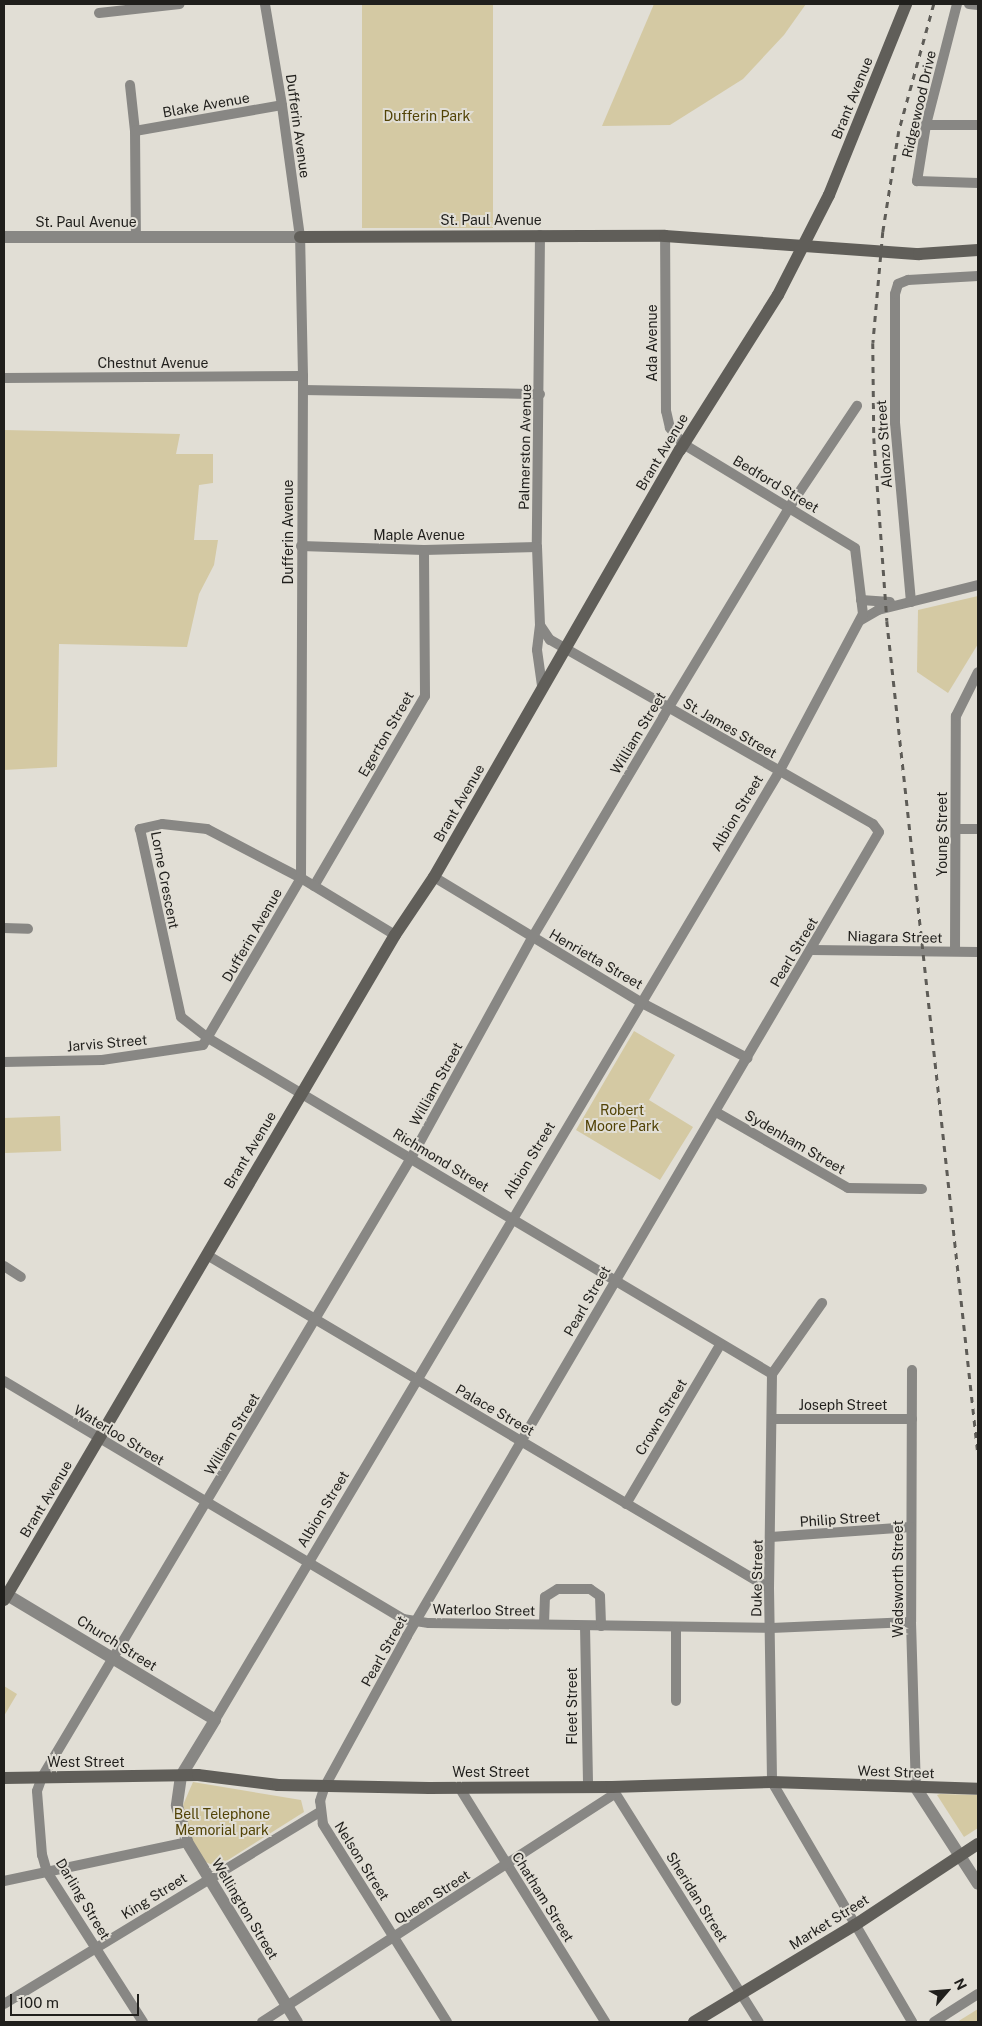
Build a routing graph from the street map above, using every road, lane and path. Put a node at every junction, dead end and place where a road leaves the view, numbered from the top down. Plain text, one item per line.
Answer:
1 (180, 4) edge
2 (264, 4) edge
3 (906, 4) edge
4 (957, 4) edge
5 (968, 4) edge
6 (978, 4) edge
7 (99, 13) dead end
8 (130, 85) dead end
9 (282, 105) junction
10 (926, 125) junction
11 (978, 125) edge
12 (135, 131) junction
13 (978, 183) edge
14 (540, 235) junction
15 (665, 236) junction
16 (4, 237) edge
17 (136, 237) junction
18 (300, 237) junction
19 (805, 245) junction
20 (978, 250) edge
21 (978, 276) edge
22 (303, 376) junction
23 (4, 378) edge
24 (303, 390) junction
25 (540, 394) junction
26 (857, 406) dead end
27 (683, 444) junction
28 (791, 505) junction
29 (301, 546) junction
30 (537, 547) junction
31 (854, 548) joint
32 (424, 550) junction
33 (978, 586) edge
34 (861, 600) junction
35 (910, 602) junction
36 (861, 620) junction
37 (540, 625) junction
38 (565, 648) junction
39 (978, 672) edge
40 (542, 687) junction
41 (668, 708) junction
42 (779, 772) junction
43 (956, 829) junction
44 (978, 829) edge
45 (879, 832) joint
46 (434, 877) junction
47 (301, 878) junction
48 (314, 886) junction
49 (4, 928) edge
50 (28, 929) dead end
51 (395, 935) junction
52 (532, 938) junction
53 (812, 950) junction
54 (955, 951) junction
55 (978, 952) edge
56 (642, 1003) junction
57 (208, 1038) junction
58 (747, 1058) junction
59 (4, 1062) edge
60 (301, 1093) junction
61 (716, 1112) junction
62 (411, 1158) junction
63 (922, 1189) dead end
64 (512, 1218) junction
65 (207, 1254) junction
66 (4, 1266) edge
67 (21, 1277) dead end
68 (614, 1282) junction
69 (822, 1304) dead end
70 (315, 1320) junction
71 (720, 1345) junction
72 (912, 1370) dead end
73 (772, 1374) junction
74 (4, 1381) edge
75 (417, 1381) junction
76 (773, 1419) junction
77 (912, 1419) junction
78 (99, 1439) junction
79 (521, 1441) junction
80 (206, 1504) junction
81 (626, 1504) junction
82 (911, 1527) junction
83 (771, 1537) junction
84 (309, 1562) junction
85 (769, 1588) junction
86 (5, 1595) edge
87 (416, 1621) junction
88 (910, 1622) junction
89 (544, 1624) junction
90 (585, 1626) junction
91 (601, 1626) junction
92 (676, 1627) junction
93 (770, 1628) junction
94 (114, 1657) junction
95 (676, 1701) dead end
96 (215, 1720) junction
97 (181, 1776) junction
98 (4, 1778) edge
99 (42, 1778) junction
100 (772, 1782) junction
101 (325, 1786) junction
102 (459, 1786) junction
103 (588, 1786) junction
104 (916, 1788) junction
105 (978, 1789) edge
106 (614, 1790) junction
107 (321, 1811) junction
108 (187, 1842) junction
109 (978, 1844) edge
110 (961, 1856) junction
111 (507, 1865) junction
112 (47, 1872) junction
113 (208, 1878) junction
114 (4, 1881) edge
115 (978, 1884) edge
116 (855, 1925) junction
117 (394, 1939) junction
118 (96, 1949) junction
119 (741, 1994) junction
120 (978, 1994) edge
121 (4, 2004) edge
122 (287, 2007) junction
123 (144, 2022) edge
124 (262, 2022) edge
125 (297, 2022) edge
126 (447, 2022) edge
127 (605, 2022) edge
128 (694, 2022) edge
129 (759, 2022) edge
130 (912, 2022) edge
131 (934, 2022) edge

1 - 7 street
2 - 9 street, Dufferin Avenue
3 - 19 main road, Brant Avenue
4 - 10 street, Ridgewood Drive
5 - 6 street
8 - 12 street
9 - 12 street, Blake Avenue
9 - 18 street, Dufferin Avenue
10 - 11 street
10 - 13 street, Ridgewood Drive
12 - 17 street
14 - 15 main road, St. Paul Avenue
14 - 18 main road, St. Paul Avenue
14 - 25 street, Palmerston Avenue
15 - 19 main road, St. Paul Avenue
15 - 27 street, Ada Avenue
16 - 17 street, St. Paul Avenue
17 - 18 street, St. Paul Avenue
18 - 22 street, Dufferin Avenue
19 - 20 main road, St. Paul Avenue
19 - 27 main road, Brant Avenue
21 - 35 street, Alonzo Street
22 - 23 street, Chestnut Avenue
22 - 24 street, Dufferin Avenue
24 - 25 street
24 - 29 street, Dufferin Avenue
25 - 30 street, Palmerston Avenue
26 - 28 street, William Street
27 - 28 street, Bedford Street
27 - 38 main road, Brant Avenue
28 - 31 street, Bedford Street
28 - 41 street, William Street
29 - 32 street, Maple Avenue
29 - 47 street, Dufferin Avenue
30 - 32 street, Maple Avenue
30 - 37 street, Palmerston Avenue
31 - 34 street, Albion Street
32 - 48 street, Egerton Street
33 - 35 street
34 - 35 street
34 - 36 street, Albion Street
35 - 36 street
36 - 42 street, Albion Street
37 - 38 street
37 - 40 street, Palmerston Avenue
38 - 40 main road, Brant Avenue
38 - 41 street, St. James Street
39 - 43 street, Young Street
40 - 46 main road, Brant Avenue
41 - 42 street, St. James Street
41 - 52 street, William Street
42 - 45 street, St. James Street
42 - 56 street, Albion Street
43 - 44 street
43 - 54 street, Young Street
45 - 53 street, Pearl Street
46 - 51 main road, Brant Avenue
46 - 52 street, Henrietta Street
47 - 48 street, Lorne Crescent
47 - 57 street, Dufferin Avenue
47 - 57 street, Lorne Crescent
48 - 51 street, Lorne Crescent
49 - 50 street
51 - 60 main road, Brant Avenue
52 - 56 street, Henrietta Street
52 - 62 street, William Street
53 - 54 street, Niagara Street
53 - 58 street, Pearl Street
54 - 55 street, Niagara Street
56 - 58 street, Henrietta Street
56 - 64 street, Albion Street
57 - 59 street, Jarvis Street
57 - 60 street, Lorne Crescent
58 - 61 street, Pearl Street
60 - 62 street, Richmond Street
60 - 65 main road, Brant Avenue
61 - 63 street, Sydenham Street
61 - 68 street, Pearl Street
62 - 64 street, Richmond Street
62 - 70 street, William Street
64 - 68 street, Richmond Street
64 - 75 street, Albion Street
65 - 70 street, Palace Street
65 - 78 main road, Brant Avenue
66 - 67 street
68 - 71 street, Richmond Street
68 - 79 street, Pearl Street
69 - 73 street
70 - 75 street, Palace Street
70 - 80 street, William Street
71 - 73 street, Richmond Street
71 - 81 street, Crown Street
72 - 77 street, Wadsworth Street
73 - 76 street, Duke Street
74 - 78 street, Waterloo Street
75 - 79 street, Palace Street
75 - 84 street, Albion Street
76 - 77 street, Joseph Street
76 - 83 street, Duke Street
77 - 82 street, Wadsworth Street
78 - 80 street, Waterloo Street
78 - 86 main road, Brant Avenue
79 - 81 street, Palace Street
79 - 87 street, Pearl Street
80 - 84 street, Waterloo Street
80 - 94 street, William Street
81 - 85 street, Palace Street
82 - 83 street, Philip Street
82 - 88 street, Wadsworth Street
83 - 85 street, Duke Street
84 - 87 street, Waterloo Street
84 - 96 street, Albion Street
85 - 93 street, Duke Street
86 - 94 street, Church Street
87 - 89 street, Waterloo Street
87 - 101 street, Pearl Street
88 - 93 street, Waterloo Street
88 - 104 street, Wadsworth Street
89 - 90 street, Waterloo Street
89 - 91 street
90 - 91 street, Waterloo Street
90 - 103 street, Fleet Street
91 - 92 street, Waterloo Street
92 - 93 street, Waterloo Street
92 - 95 street
93 - 100 street, Duke Street
94 - 96 street, Church Street
94 - 99 street, William Street
96 - 97 street, Albion Street
97 - 99 main road, West Street
97 - 101 main road, West Street
97 - 108 street, Wellington Street
98 - 99 main road, West Street
99 - 112 street, Darling Street
100 - 104 main road, West Street
100 - 106 main road, West Street
100 - 116 street
101 - 102 main road, West Street
101 - 107 street, Nelson Street
102 - 103 main road, West Street
102 - 111 street, Chatham Street
103 - 106 main road, West Street
104 - 105 main road, West Street
104 - 110 street
106 - 111 street, Queen Street
106 - 119 street, Sheridan Street
107 - 113 street, King Street
107 - 117 street, Nelson Street
108 - 112 street
108 - 113 street, Wellington Street
109 - 110 main road, Market Street
110 - 115 street
110 - 116 main road, Market Street
111 - 117 street, Queen Street
111 - 127 street, Chatham Street
112 - 114 street
112 - 118 street, Darling Street
113 - 118 street, King Street
113 - 122 street, Wellington Street
116 - 119 main road, Market Street
116 - 130 street
117 - 122 street, Queen Street
117 - 126 street, Nelson Street
118 - 121 street, King Street
118 - 123 street, Darling Street
119 - 128 main road, Market Street
119 - 129 street, Sheridan Street
120 - 131 street
122 - 124 street, Queen Street
122 - 125 street, Wellington Street

